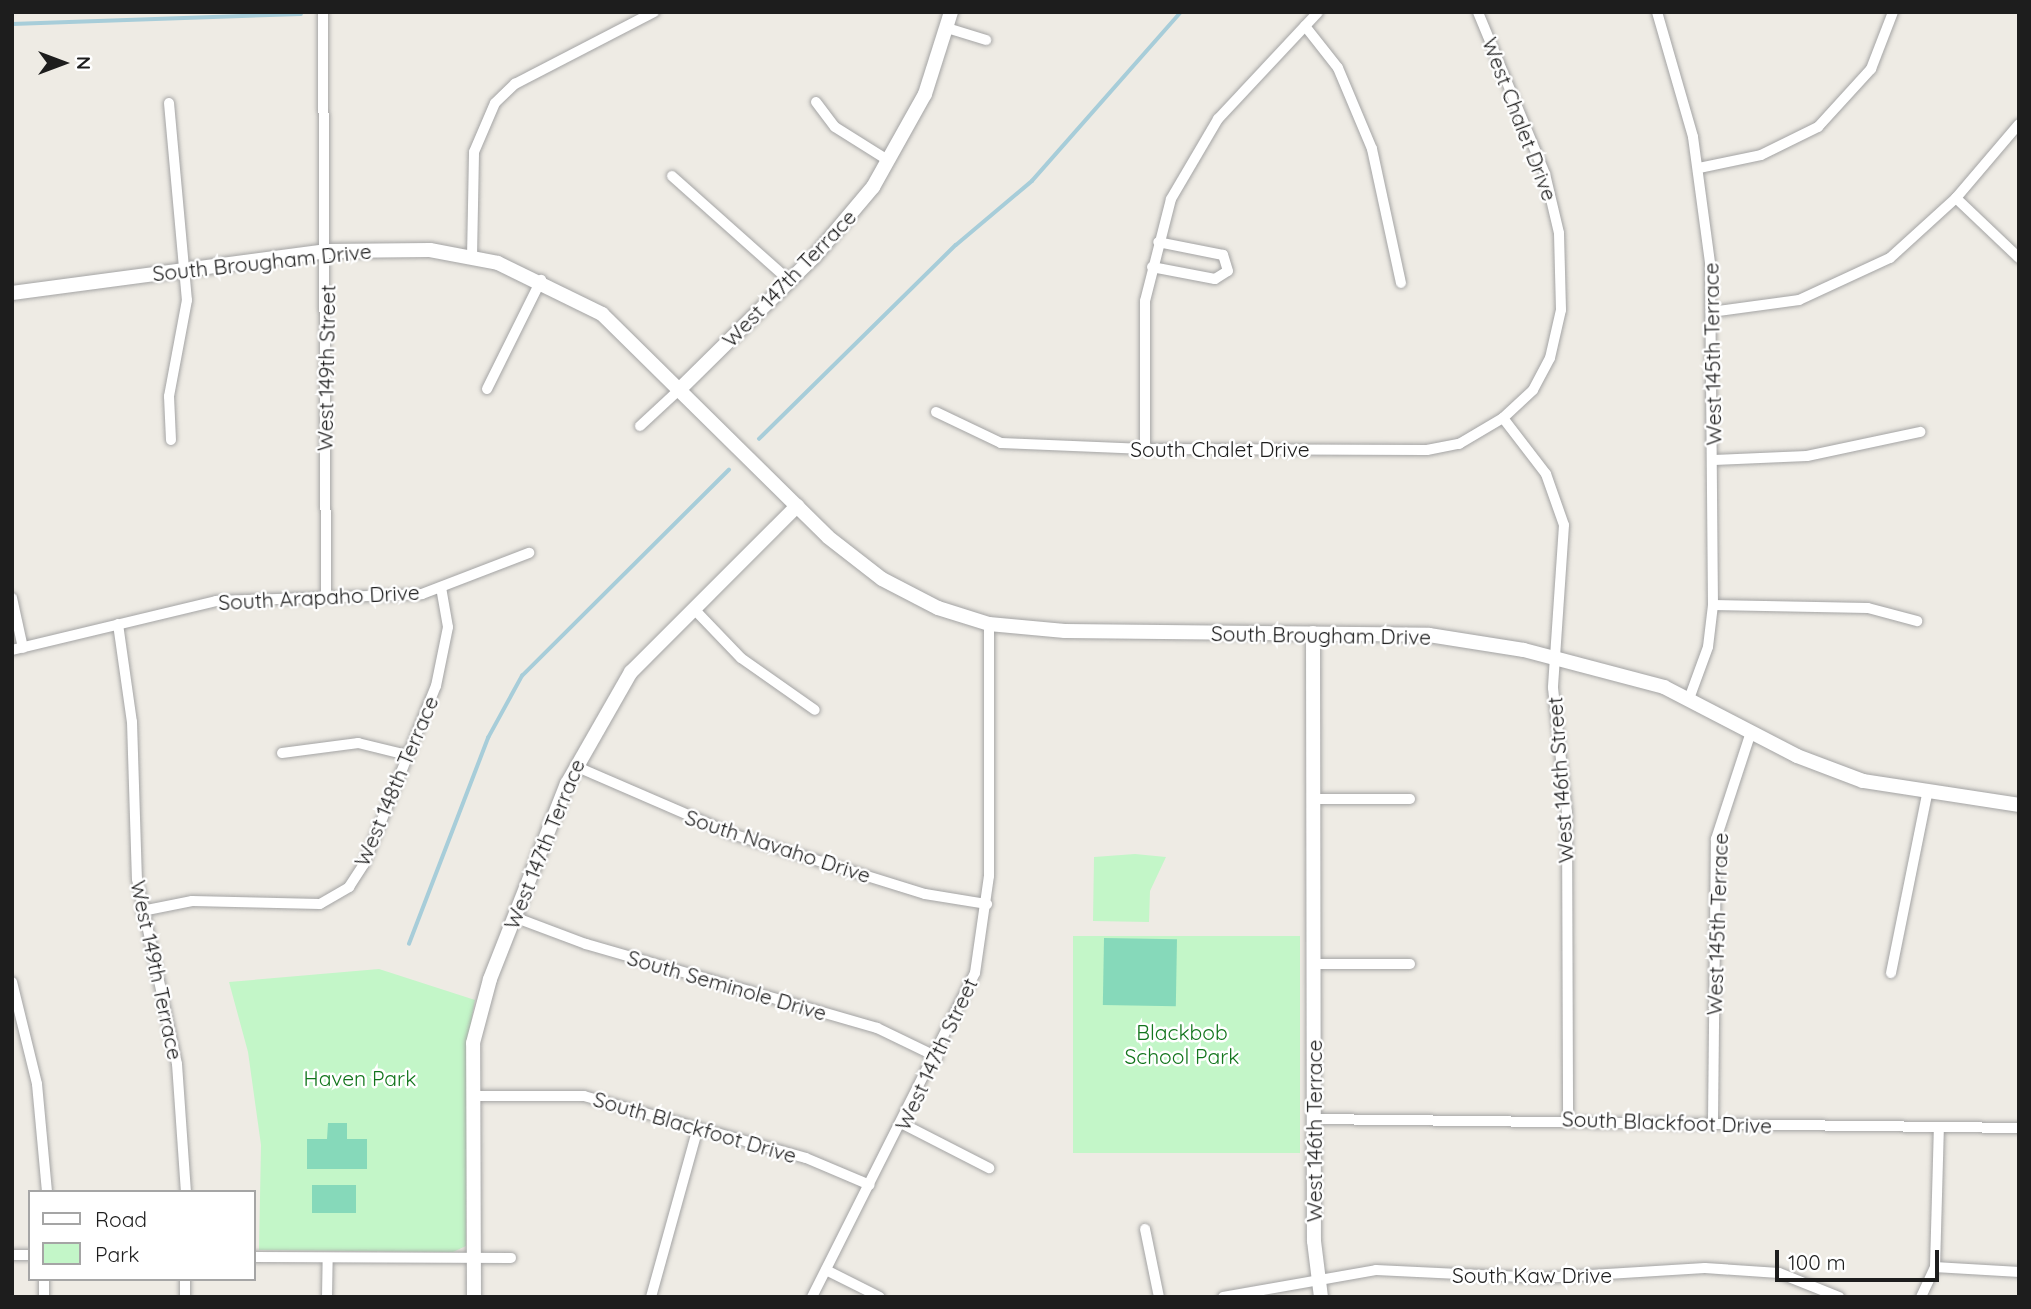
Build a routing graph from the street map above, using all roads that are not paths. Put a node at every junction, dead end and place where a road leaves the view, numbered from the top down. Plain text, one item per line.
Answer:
1 (323, 12) edge
2 (654, 12) edge
3 (951, 12) edge
4 (1318, 12) edge
5 (1478, 12) edge
6 (1657, 12) edge
7 (1893, 12) edge
8 (1305, 26) junction
9 (947, 29) junction
10 (986, 40) dead end
11 (816, 102) dead end
12 (169, 103) dead end
13 (2019, 124) edge
14 (889, 161) junction
15 (1699, 168) junction
16 (672, 176) dead end
17 (1956, 198) junction
18 (1158, 242) junction
19 (327, 251) junction
20 (472, 258) junction
21 (2019, 258) edge
22 (1152, 267) junction
23 (184, 269) junction
24 (541, 280) junction
25 (790, 281) junction
26 (1401, 284) dead end
27 (12, 293) edge
28 (1711, 312) junction
29 (681, 387) junction
30 (487, 388) dead end
31 (936, 412) dead end
32 (1503, 418) junction
33 (640, 426) dead end
34 (1920, 432) dead end
35 (171, 440) dead end
36 (1145, 449) junction
37 (1714, 460) junction
38 (797, 506) junction
39 (528, 553) dead end
40 (441, 588) junction
41 (326, 597) junction
42 (12, 598) edge
43 (1713, 604) junction
44 (693, 608) junction
45 (1917, 621) dead end
46 (118, 624) junction
47 (989, 624) junction
48 (1313, 633) junction
49 (18, 649) edge
50 (1556, 656) junction
51 (1689, 699) junction
52 (815, 710) dead end
53 (1751, 732) junction
54 (282, 753) dead end
55 (407, 755) junction
56 (575, 766) junction
57 (1927, 794) junction
58 (1313, 799) junction
59 (1410, 799) dead end
60 (2019, 805) edge
61 (987, 904) junction
62 (142, 911) junction
63 (514, 916) junction
64 (1314, 964) junction
65 (1410, 964) dead end
66 (1891, 973) dead end
67 (12, 982) edge
68 (937, 1057) junction
69 (472, 1096) junction
70 (1314, 1119) junction
71 (1567, 1119) junction
72 (1713, 1122) junction
73 (903, 1124) junction
74 (698, 1127) junction
75 (1939, 1127) junction
76 (2019, 1128) edge
77 (989, 1168) dead end
78 (870, 1185) junction
79 (47, 1190) edge
80 (186, 1190) edge
81 (1145, 1229) dead end
82 (256, 1257) edge
83 (328, 1258) junction
84 (511, 1258) dead end
85 (474, 1259) junction
86 (1935, 1267) junction
87 (826, 1270) junction
88 (2019, 1272) edge
89 (1318, 1277) junction
90 (327, 1297) edge
91 (474, 1297) edge
92 (651, 1297) edge
93 (812, 1297) edge
94 (880, 1297) edge
95 (1159, 1297) edge
96 (1223, 1297) edge
97 (1321, 1297) edge
98 (1839, 1297) edge
99 (1922, 1297) edge

1 - 19 street, West 149th Street
2 - 20 street
3 - 9 street, West 147th Terrace
4 - 8 street
5 - 32 street, West Chalet Drive
6 - 15 street, West 145th Terrace
7 - 15 street
8 - 18 street
8 - 26 street
9 - 10 street
9 - 14 street, West 147th Terrace
11 - 14 street
12 - 23 street
13 - 17 street
14 - 25 street, West 147th Terrace
15 - 28 street, West 145th Terrace
16 - 25 street
17 - 21 street
17 - 28 street
18 - 22 street
18 - 22 street
19 - 20 street, South Brougham Drive
19 - 23 street, South Brougham Drive
19 - 41 street, West 149th Street
20 - 24 street, South Brougham Drive
22 - 36 street
23 - 27 street, South Brougham Drive
23 - 35 street
24 - 29 street, South Brougham Drive
24 - 30 street
25 - 29 street, West 147th Terrace
28 - 37 street, West 145th Terrace
29 - 33 street
29 - 38 street, South Brougham Drive
31 - 36 street, South Chalet Drive
32 - 36 street, South Chalet Drive
32 - 50 street, West 146th Street
34 - 37 street
37 - 43 street, West 145th Terrace
38 - 44 street, West 147th Terrace
38 - 47 street, South Brougham Drive
39 - 40 street, South Arapaho Drive
40 - 41 street, South Arapaho Drive
40 - 55 street, West 148th Terrace
41 - 46 street, South Arapaho Drive
42 - 49 street, South Arapaho Drive
43 - 45 street
43 - 51 street, West 145th Terrace
44 - 52 street
44 - 56 street, West 147th Terrace
46 - 49 street, South Arapaho Drive
46 - 62 street, West 149th Terrace
47 - 48 street, South Brougham Drive
47 - 61 street, West 147th Street
48 - 50 street, South Brougham Drive
48 - 58 street, West 146th Terrace
50 - 51 street, South Brougham Drive
50 - 71 street, West 146th Street
51 - 53 street, South Brougham Drive
53 - 57 street, South Brougham Drive
53 - 72 street, West 145th Terrace
54 - 55 street
55 - 62 street, West 148th Terrace
56 - 61 street, South Navaho Drive
56 - 63 street, West 147th Terrace
57 - 60 street, South Brougham Drive
57 - 66 street
58 - 59 street
58 - 64 street, West 146th Terrace
61 - 68 street, West 147th Street
62 - 80 street, West 149th Terrace
63 - 68 street, South Seminole Drive
63 - 69 street, West 147th Terrace
64 - 65 street
64 - 70 street, West 146th Terrace
67 - 79 street
68 - 73 street, West 147th Street
69 - 74 street, South Blackfoot Drive
69 - 85 street, West 147th Terrace
70 - 71 street, South Blackfoot Drive
70 - 89 street, West 146th Terrace
71 - 72 street, South Blackfoot Drive
72 - 75 street, South Blackfoot Drive
73 - 77 street
73 - 78 street, West 147th Street
74 - 78 street, South Blackfoot Drive
74 - 92 street
75 - 76 street, South Blackfoot Drive
75 - 86 street
78 - 87 street, West 147th Street
81 - 95 street
82 - 83 street
83 - 85 street
83 - 90 street
84 - 85 street
85 - 91 street, West 147th Terrace
86 - 88 street
86 - 99 street
87 - 93 street, West 147th Street
87 - 94 street
89 - 96 street, South Kaw Drive
89 - 97 street, West 146th Terrace
89 - 98 street, South Kaw Drive

